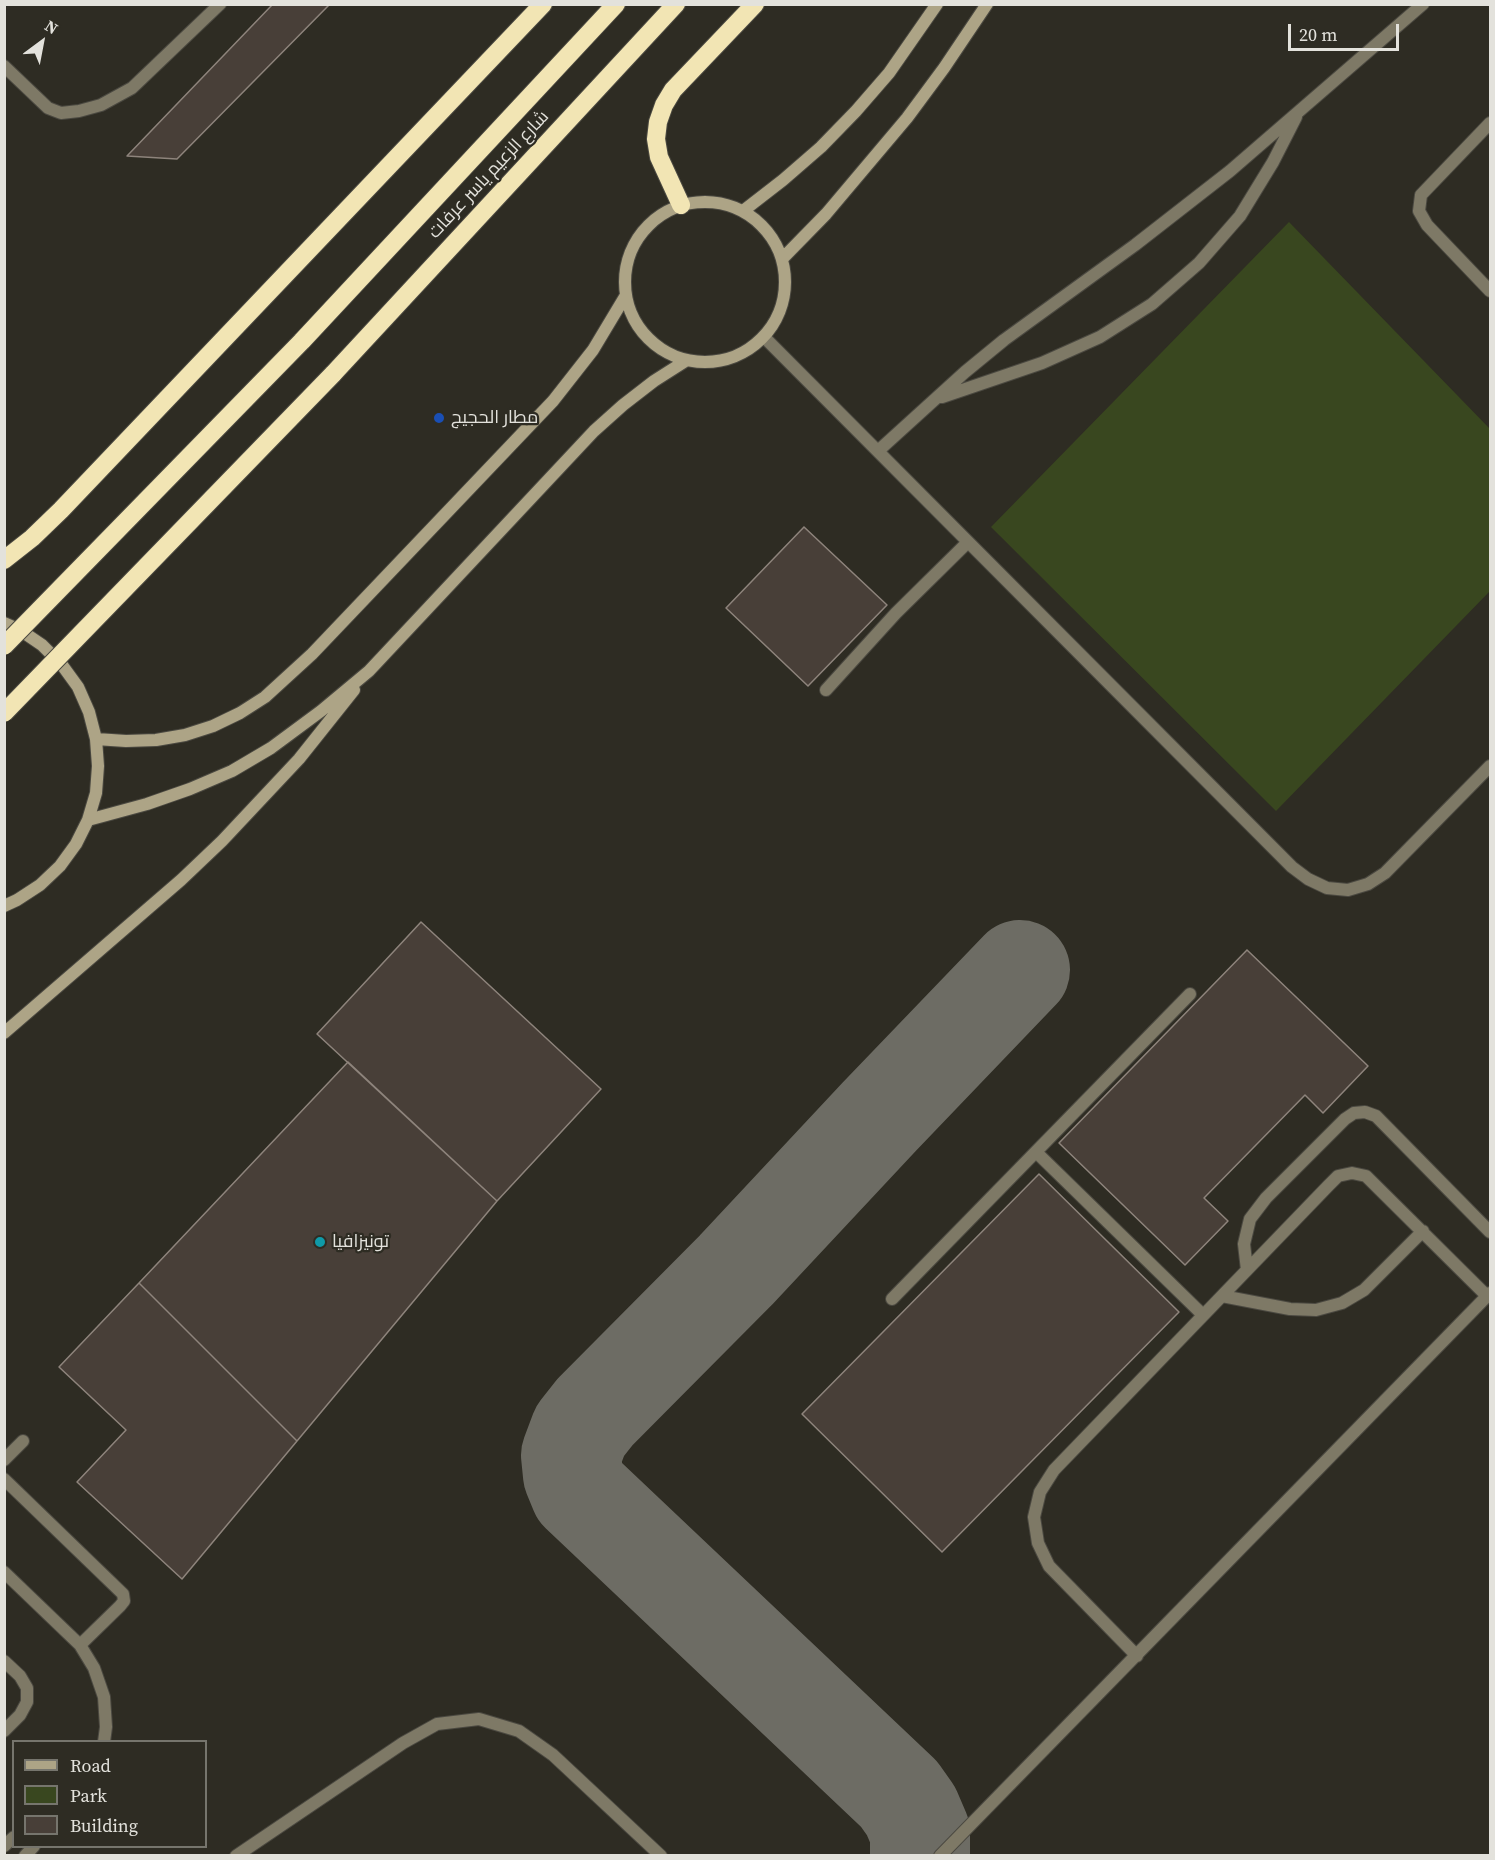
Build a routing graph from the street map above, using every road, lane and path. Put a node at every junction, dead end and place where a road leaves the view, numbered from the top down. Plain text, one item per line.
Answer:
1 (220, 4) edge
2 (543, 4) edge
3 (616, 4) edge
4 (676, 4) edge
5 (755, 4) edge
6 (937, 4) edge
7 (987, 4) edge
8 (1423, 4) edge
9 (4, 66) edge
10 (1300, 109) junction
11 (1491, 123) edge
12 (681, 205) junction
13 (743, 211) junction
14 (782, 259) junction
15 (1491, 291) edge
16 (626, 295) junction
17 (764, 337) junction
18 (687, 360) junction
19 (935, 399) junction
20 (878, 451) junction
21 (968, 542) junction
22 (4, 560) edge
23 (4, 623) edge
24 (4, 646) edge
25 (369, 671) junction
26 (826, 690) dead end
27 (4, 713) edge
28 (96, 739) junction
29 (1491, 766) edge
30 (88, 820) junction
31 (4, 906) edge
32 (1190, 994) dead end
33 (4, 1033) edge
34 (1036, 1152) junction
35 (1423, 1231) junction
36 (1491, 1232) edge
37 (1247, 1270) junction
38 (1489, 1295) edge
39 (1222, 1296) junction
40 (892, 1299) dead end
41 (1203, 1315) junction
42 (23, 1441) dead end
43 (4, 1460) edge
44 (4, 1479) edge
45 (4, 1572) edge
46 (80, 1645) junction
47 (1137, 1656) junction
48 (4, 1661) edge
49 (4, 1731) edge
50 (104, 1740) edge
51 (236, 1856) edge
52 (661, 1856) edge
53 (940, 1856) edge

1 - 9 lane
2 - 22 highway
3 - 24 highway, شارع الزعيم ياسر عرفات, bridge
4 - 27 highway, شارع الزعيم ياسر عرفات, bridge
5 - 12 highway
6 - 13 street
7 - 14 street
8 - 10 lane
10 - 19 lane
10 - 19 lane
11 - 15 lane
12 - 13 street
12 - 16 street
13 - 14 street
14 - 17 street
16 - 18 street
16 - 28 street
17 - 18 street
17 - 20 lane
18 - 25 street
19 - 20 lane
20 - 21 lane
21 - 26 lane
21 - 29 lane
23 - 28 street
25 - 30 street
25 - 33 street
28 - 30 street
30 - 31 street
32 - 34 lane
34 - 40 lane
34 - 41 lane
35 - 37 lane
35 - 38 lane
35 - 39 lane
36 - 37 lane
37 - 39 lane
38 - 47 lane
39 - 41 lane
41 - 47 lane
42 - 43 lane
44 - 46 lane
45 - 46 lane
46 - 50 lane
47 - 53 lane
48 - 49 lane
51 - 52 lane

